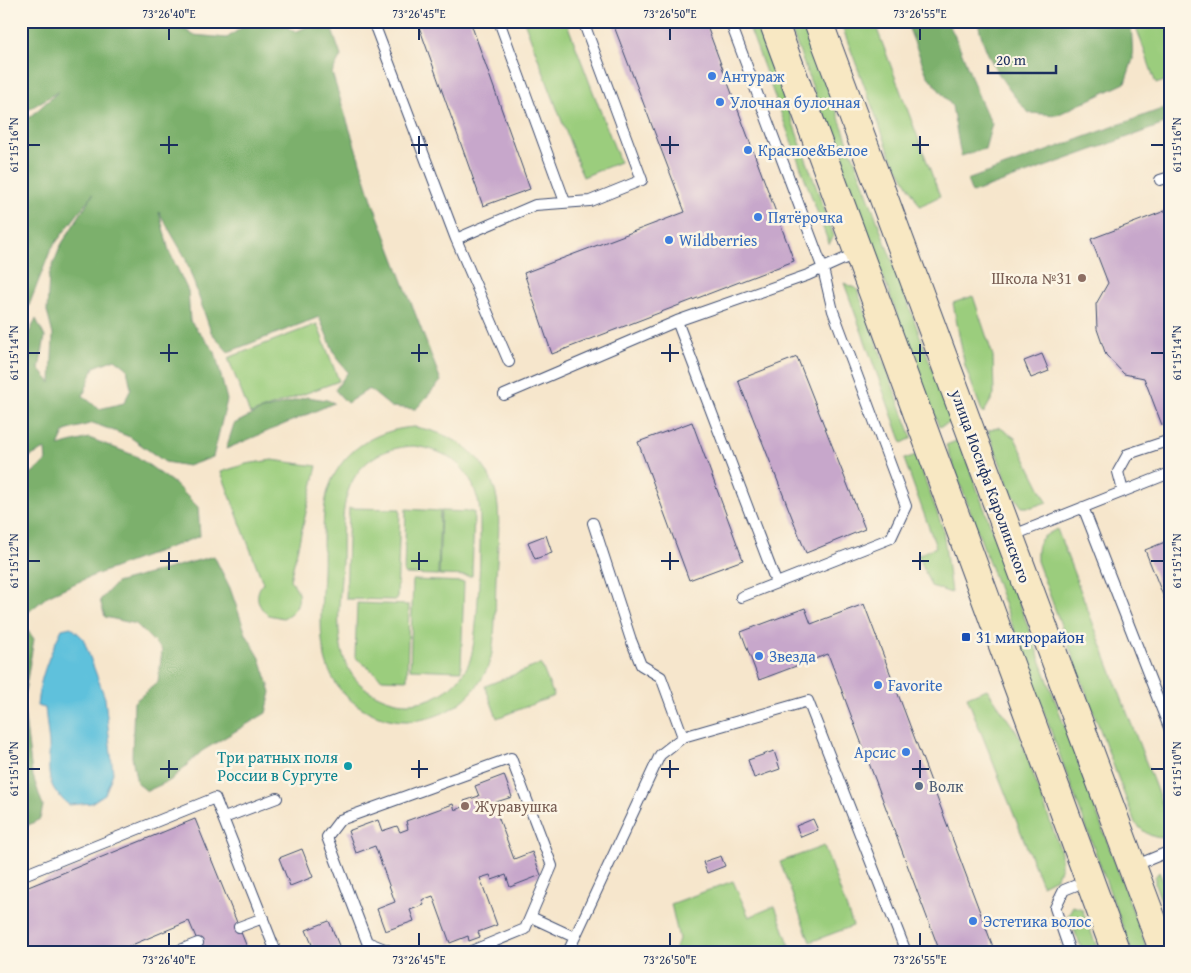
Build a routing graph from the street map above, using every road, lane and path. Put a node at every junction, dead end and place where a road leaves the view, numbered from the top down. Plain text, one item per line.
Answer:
1 (373, 21) edge
2 (499, 21) edge
3 (583, 21) edge
4 (730, 21) edge
5 (773, 21) edge
6 (818, 21) edge
7 (565, 202) junction
8 (456, 239) junction
9 (858, 253) junction
10 (822, 269) junction
11 (678, 322) junction
12 (509, 362) dead end
13 (504, 395) dead end
14 (1170, 440) edge
15 (1170, 472) edge
16 (1123, 491) junction
17 (1083, 507) junction
18 (593, 523) dead end
19 (1010, 536) junction
20 (776, 582) junction
21 (741, 597) dead end
22 (1170, 730) edge
23 (682, 737) junction
24 (277, 798) dead end
25 (224, 818) junction
26 (1170, 850) edge
27 (1132, 866) junction
28 (21, 876) edge
29 (1091, 880) junction
30 (531, 917) junction
31 (263, 918) junction
32 (238, 927) dead end
33 (574, 937) junction
34 (198, 943) dead end
35 (175, 952) edge
36 (276, 952) edge
37 (392, 952) edge
38 (469, 952) edge
39 (568, 952) edge
40 (906, 952) edge
41 (1070, 952) edge
42 (1116, 952) edge
43 (1164, 952) edge

1 - 8 lane
2 - 7 lane
3 - 7 lane
4 - 10 lane
5 - 9 main road
6 - 19 main road, улица Иосифа Каролинского
7 - 8 lane
8 - 12 lane
9 - 10 lane
9 - 29 main road
10 - 11 lane
10 - 20 lane
11 - 13 lane
11 - 20 lane
14 - 16 lane
15 - 16 lane
16 - 17 lane
17 - 19 lane
17 - 22 lane
18 - 23 lane
19 - 27 main road, улица Иосифа Каролинского
20 - 21 lane
23 - 33 lane
23 - 40 lane
24 - 25 lane
25 - 28 lane
25 - 31 lane
26 - 27 lane
27 - 43 main road, улица Иосифа Каролинского
29 - 41 lane
29 - 42 main road
30 - 33 lane
30 - 37 lane
30 - 38 lane
31 - 32 lane
31 - 36 lane
33 - 39 lane
34 - 35 lane

